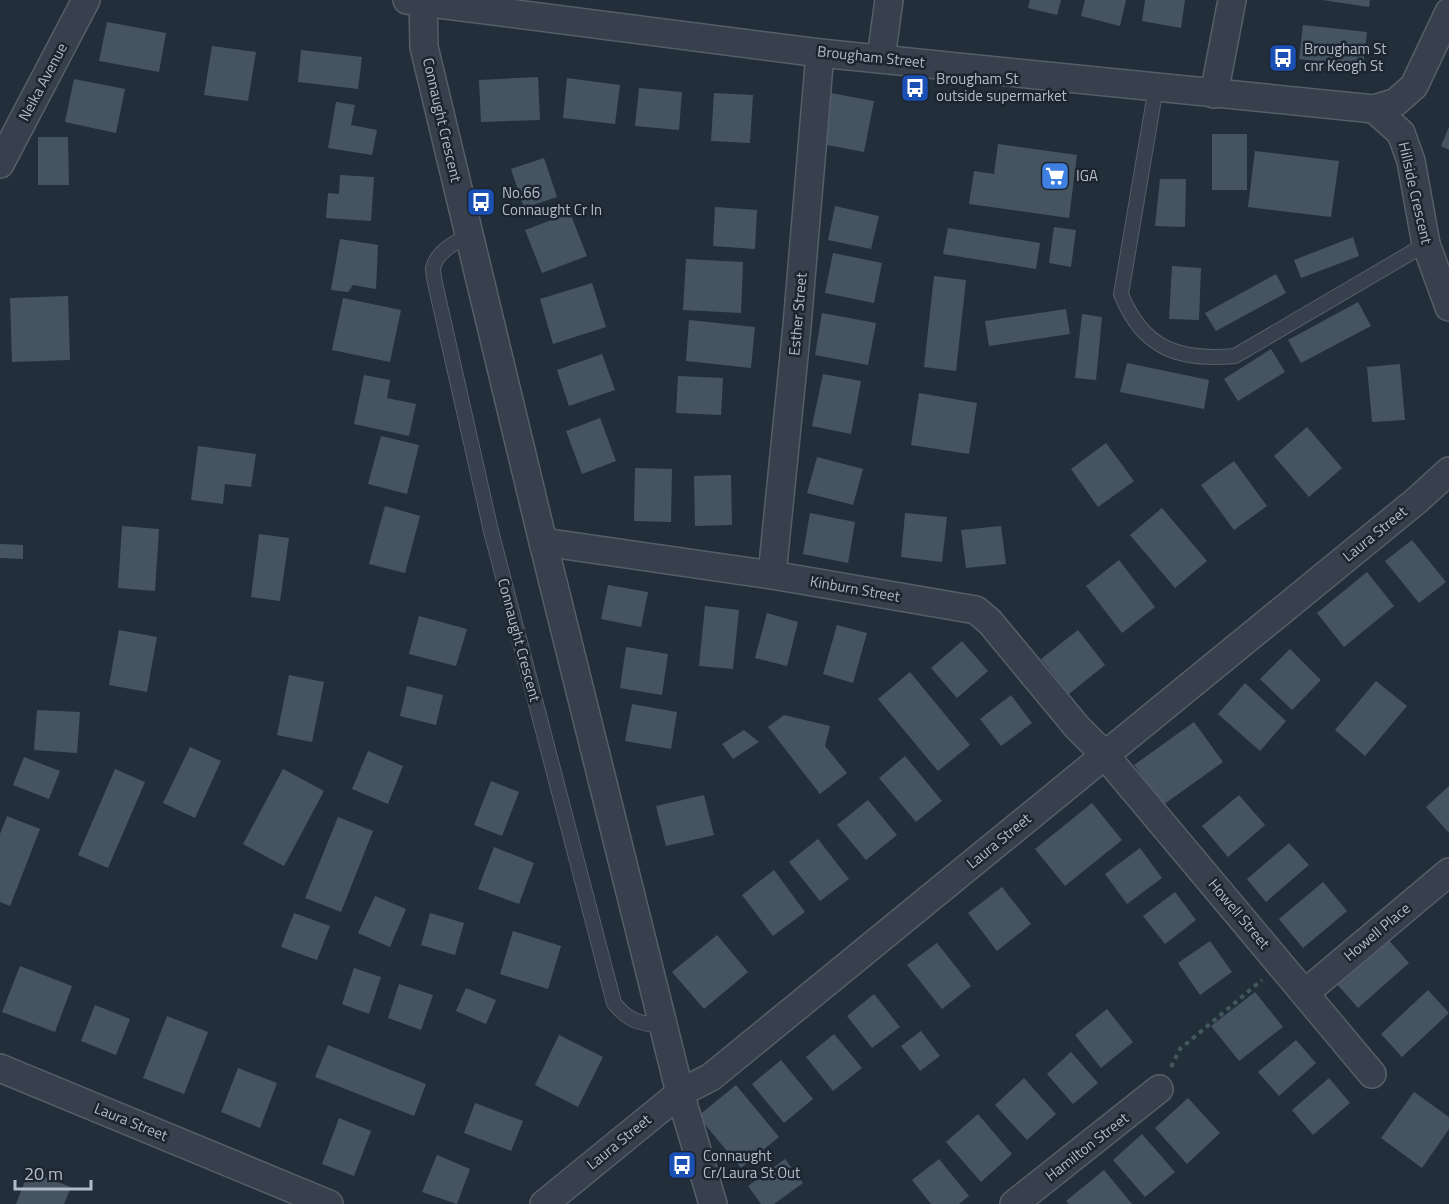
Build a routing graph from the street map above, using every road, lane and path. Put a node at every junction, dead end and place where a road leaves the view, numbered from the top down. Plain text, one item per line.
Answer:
1 (86, 0) edge
2 (890, 0) edge
3 (1232, 0) edge
4 (414, 2) edge
5 (1449, 12) edge
6 (820, 52) junction
7 (881, 58) junction
8 (1156, 87) junction
9 (1214, 94) junction
10 (1374, 109) junction
11 (0, 165) edge
12 (469, 235) junction
13 (1426, 244) junction
14 (1449, 307) edge
15 (1449, 471) edge
16 (543, 542) junction
17 (772, 575) junction
18 (1104, 754) junction
19 (1449, 872) edge
20 (1281, 963) junction
21 (1305, 993) junction
22 (664, 1027) junction
23 (0, 1068) edge
24 (1372, 1074) dead end
25 (1159, 1089) joint
26 (680, 1093) junction
27 (329, 1204) edge
28 (544, 1204) edge
29 (713, 1204) edge
30 (1014, 1204) edge

1 - 11 street, Neika Avenue
2 - 7 street
3 - 9 street
4 - 6 street, Brougham Street
4 - 12 street, Connaught Crescent
5 - 10 street
6 - 7 street, Brougham Street
6 - 17 street, Esther Street
7 - 8 street, Brougham Street
8 - 9 street, Brougham Street
8 - 13 lane
9 - 10 street, Brougham Street
10 - 13 street, Hillside Crescent
12 - 16 street, Connaught Crescent
12 - 22 lane, Connaught Crescent
13 - 14 street, Hillside Crescent
15 - 18 street, Laura Street
16 - 17 street, Kinburn Street
16 - 22 street, Connaught Crescent
17 - 18 street, Kinburn Street
18 - 20 street, Howell Street
18 - 26 street, Laura Street
19 - 21 street, Howell Place
20 - 21 street, Howell Street
20 - 25 path
21 - 24 street, Howell Street
22 - 26 street, Connaught Crescent
23 - 27 street, Laura Street
25 - 30 street, Hamilton Street
26 - 28 street, Laura Street
26 - 29 street, Connaught Crescent

